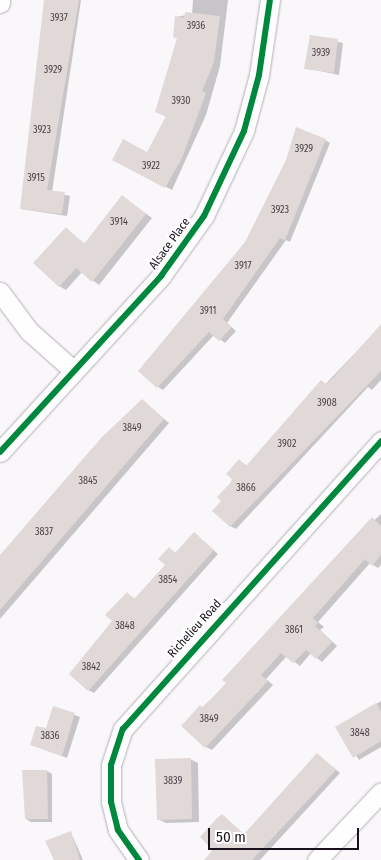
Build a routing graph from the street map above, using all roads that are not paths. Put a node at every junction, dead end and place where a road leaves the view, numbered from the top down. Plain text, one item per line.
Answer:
1 (270, 0) edge
2 (0, 292) edge
3 (74, 371) junction
4 (381, 441) edge
5 (0, 452) edge
6 (381, 792) edge
7 (139, 860) edge
8 (317, 860) edge

1 - 3 street, Alsace Place
2 - 3 street
3 - 5 street, Alsace Place
4 - 7 street, Richelieu Road
6 - 8 street

